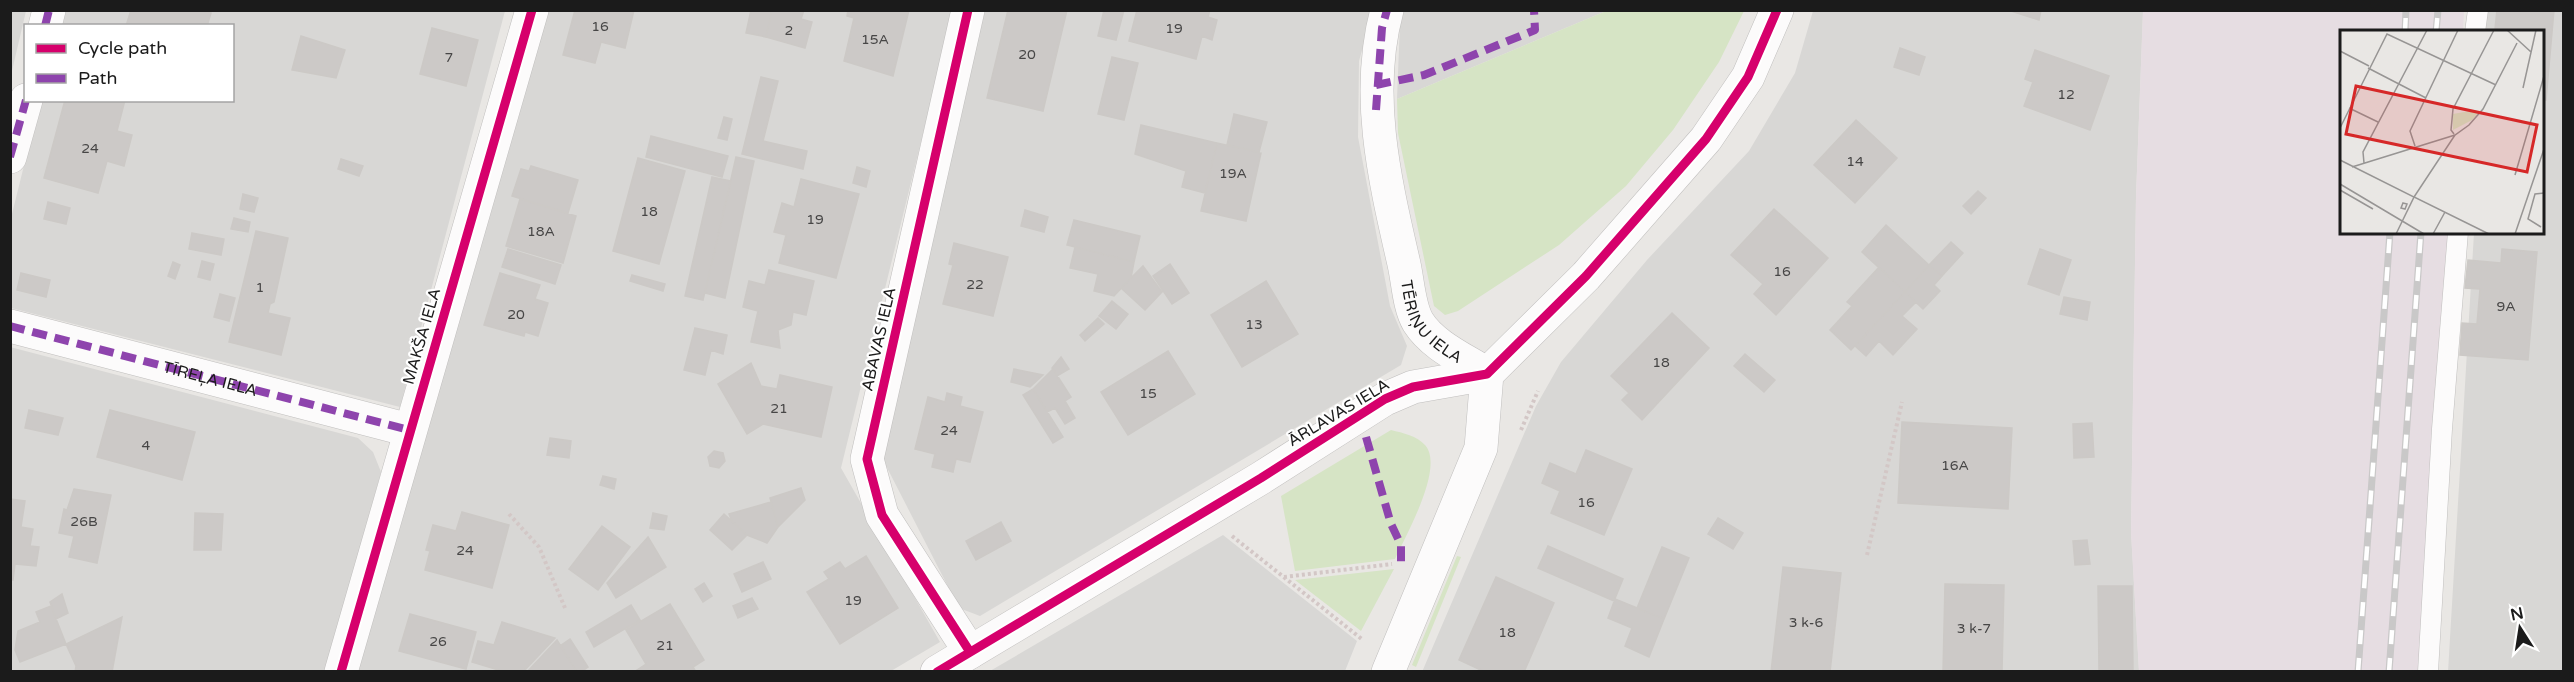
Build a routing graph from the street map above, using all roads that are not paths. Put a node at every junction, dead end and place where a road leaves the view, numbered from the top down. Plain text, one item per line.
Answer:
1 (532, 10) edge
2 (968, 10) edge
3 (1387, 10) edge
4 (1777, 10) edge
5 (2478, 10) edge
6 (2475, 30) edge
7 (25, 102) edge
8 (11, 155) edge
9 (2458, 234) edge
10 (10, 326) edge
11 (1487, 374) junction
12 (409, 430) junction
13 (970, 652) junction
14 (341, 672) edge
15 (937, 672) edge
16 (1388, 672) edge
17 (2428, 672) edge

1 - 12 street, MAKŠA IELA
2 - 13 street, ABAVAS IELA
3 - 11 street, TĒRIŅU IELA
4 - 11 street
5 - 6 lane
7 - 8 street
9 - 17 lane
10 - 12 street, TĪREĻA IELA
11 - 13 street, ĀRLAVAS IELA
11 - 16 street
12 - 14 street, MAKŠA IELA
13 - 15 street, ĀRLAVAS IELA

